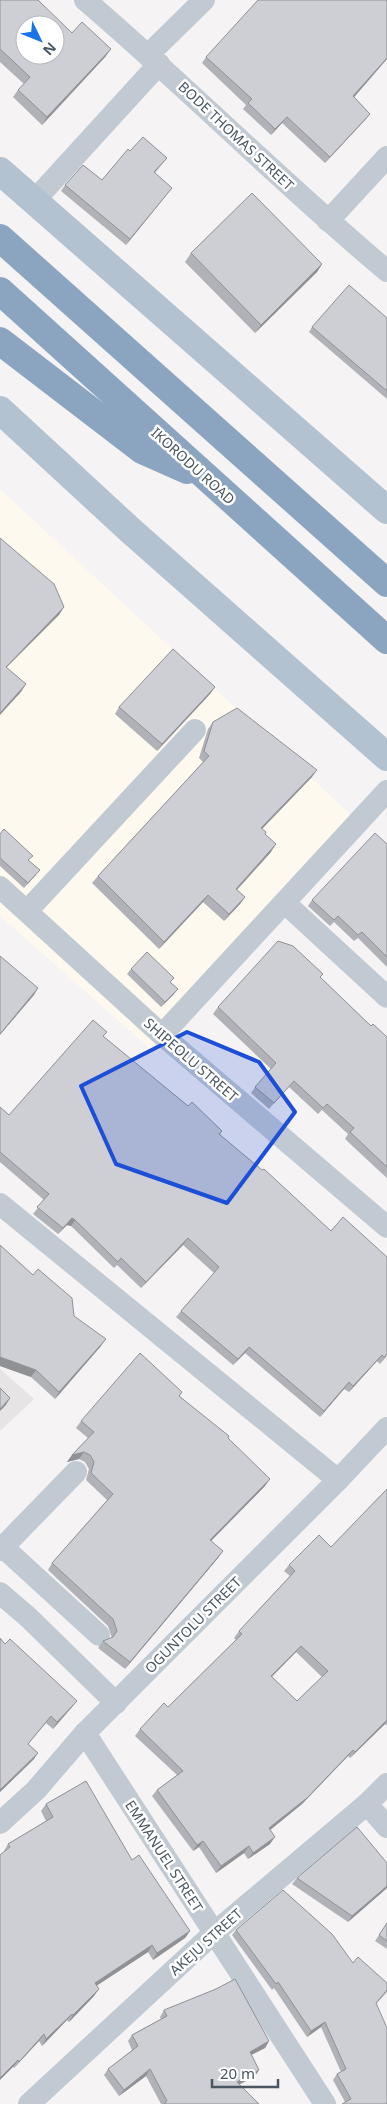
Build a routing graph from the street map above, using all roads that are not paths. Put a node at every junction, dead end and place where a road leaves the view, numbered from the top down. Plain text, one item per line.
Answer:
1 (85, 0) edge
2 (204, 0) edge
3 (154, 59) junction
4 (387, 157) edge
5 (0, 171) edge
6 (34, 201) junction
7 (328, 221) junction
8 (0, 238) edge
9 (387, 271) edge
10 (0, 291) edge
11 (0, 341) edge
12 (0, 410) edge
13 (207, 478) junction
14 (387, 510) edge
15 (387, 583) edge
16 (387, 640) edge
17 (196, 730) dead end
18 (387, 757) edge
19 (387, 791) edge
20 (0, 887) edge
21 (285, 903) junction
22 (27, 911) junction
23 (387, 997) edge
24 (162, 1035) junction
25 (0, 1204) edge
26 (387, 1227) edge
27 (387, 1428) edge
28 (76, 1472) dead end
29 (338, 1480) junction
30 (1, 1549) edge
31 (0, 1593) edge
32 (99, 1635) dead end
33 (116, 1703) junction
34 (85, 1733) junction
35 (387, 1784) edge
36 (367, 1804) junction
37 (0, 1823) edge
38 (387, 1827) edge
39 (214, 1933) junction
40 (29, 2104) edge
41 (325, 2104) edge

1 - 3 street, BODE THOMAS STREET
2 - 3 street
3 - 6 street
3 - 7 street, BODE THOMAS STREET
4 - 7 street
5 - 6 main road
6 - 14 main road
7 - 9 street, BODE THOMAS STREET
8 - 15 highway
10 - 13 highway, IKORODU ROAD
11 - 13 highway
12 - 18 main road
13 - 16 highway, IKORODU ROAD
17 - 22 street
19 - 21 street
20 - 22 street, SHIPEOLU STREET
21 - 23 street
21 - 24 street
22 - 24 street, SHIPEOLU STREET
24 - 26 street, SHIPEOLU STREET
25 - 29 street
27 - 29 street, OGUNTOLU STREET
28 - 30 street
29 - 33 street, OGUNTOLU STREET
30 - 32 street
31 - 33 street
33 - 34 street, OGUNTOLU STREET
34 - 37 street, OGUNTOLU STREET
34 - 39 street, EMMANUEL STREET
35 - 36 street, AKEJU STREET
36 - 38 street
36 - 39 street, AKEJU STREET
39 - 40 street, AKEJU STREET
39 - 41 street, EMMANUEL STREET

